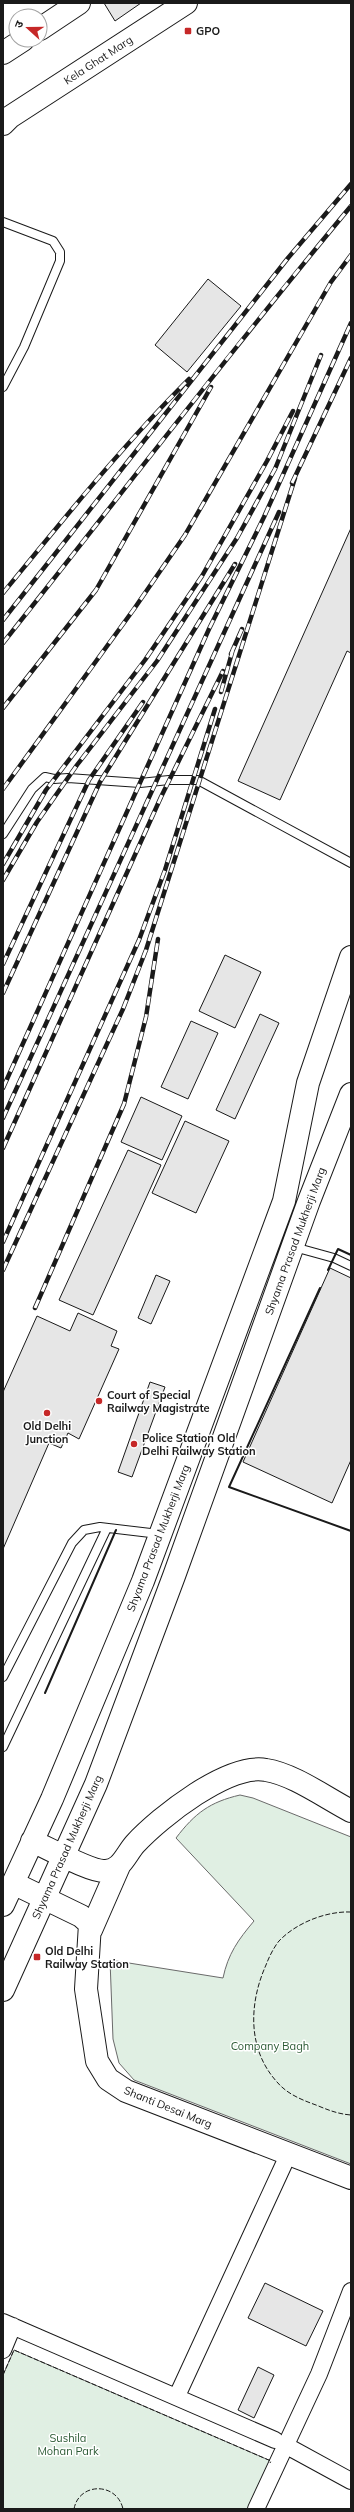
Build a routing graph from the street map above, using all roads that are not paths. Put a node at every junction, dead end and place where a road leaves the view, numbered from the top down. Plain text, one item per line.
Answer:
1 (80, 3) edge
2 (186, 3) edge
3 (48, 24) edge
4 (5, 119) edge
5 (3, 222) edge
6 (3, 388) edge
7 (3, 834) edge
8 (351, 863) edge
9 (351, 959) edge
10 (351, 1094) edge
11 (294, 1247) junction
12 (351, 1266) edge
13 (107, 1528) junction
14 (160, 1534) junction
15 (3, 1677) edge
16 (3, 1747) edge
17 (351, 1811) edge
18 (32, 1841) junction
19 (63, 1855) junction
20 (119, 1866) junction
21 (13, 1883) junction
22 (44, 1898) junction
23 (3, 1905) edge
24 (91, 1930) junction
25 (3, 1990) edge
26 (289, 2154) junction
27 (351, 2178) edge
28 (351, 2290) edge
29 (8, 2324) edge
30 (3, 2350) edge
31 (177, 2396) junction
32 (280, 2442) junction
33 (351, 2481) edge
34 (256, 2509) edge

1 - 3 main road
2 - 4 main road, Kela Ghat Marg
5 - 6 lane
7 - 8 lane
9 - 14 main road, Shyama Prasad Mukherji Marg
10 - 11 main road, Shyama Prasad Mukherji Marg
11 - 12 lane
11 - 19 main road, Shyama Prasad Mukherji Marg
13 - 14 lane
13 - 15 lane
13 - 16 lane
14 - 18 main road, Shyama Prasad Mukherji Marg
17 - 20 main road, Shanti Desai Marg
18 - 19 main road
18 - 21 main road, Shyama Prasad Mukherji Marg
19 - 20 main road
19 - 22 main road, Shyama Prasad Mukherji Marg
20 - 24 main road, Shanti Desai Marg
21 - 22 main road
21 - 23 main road, Shyama Prasad Mukherji Marg
22 - 24 main road
22 - 25 main road, Shyama Prasad Mukherji Marg
24 - 26 main road, Shanti Desai Marg
26 - 27 main road, Shanti Desai Marg
26 - 31 street
28 - 32 street
29 - 30 street
29 - 31 street
31 - 32 street
32 - 33 street
32 - 34 street

